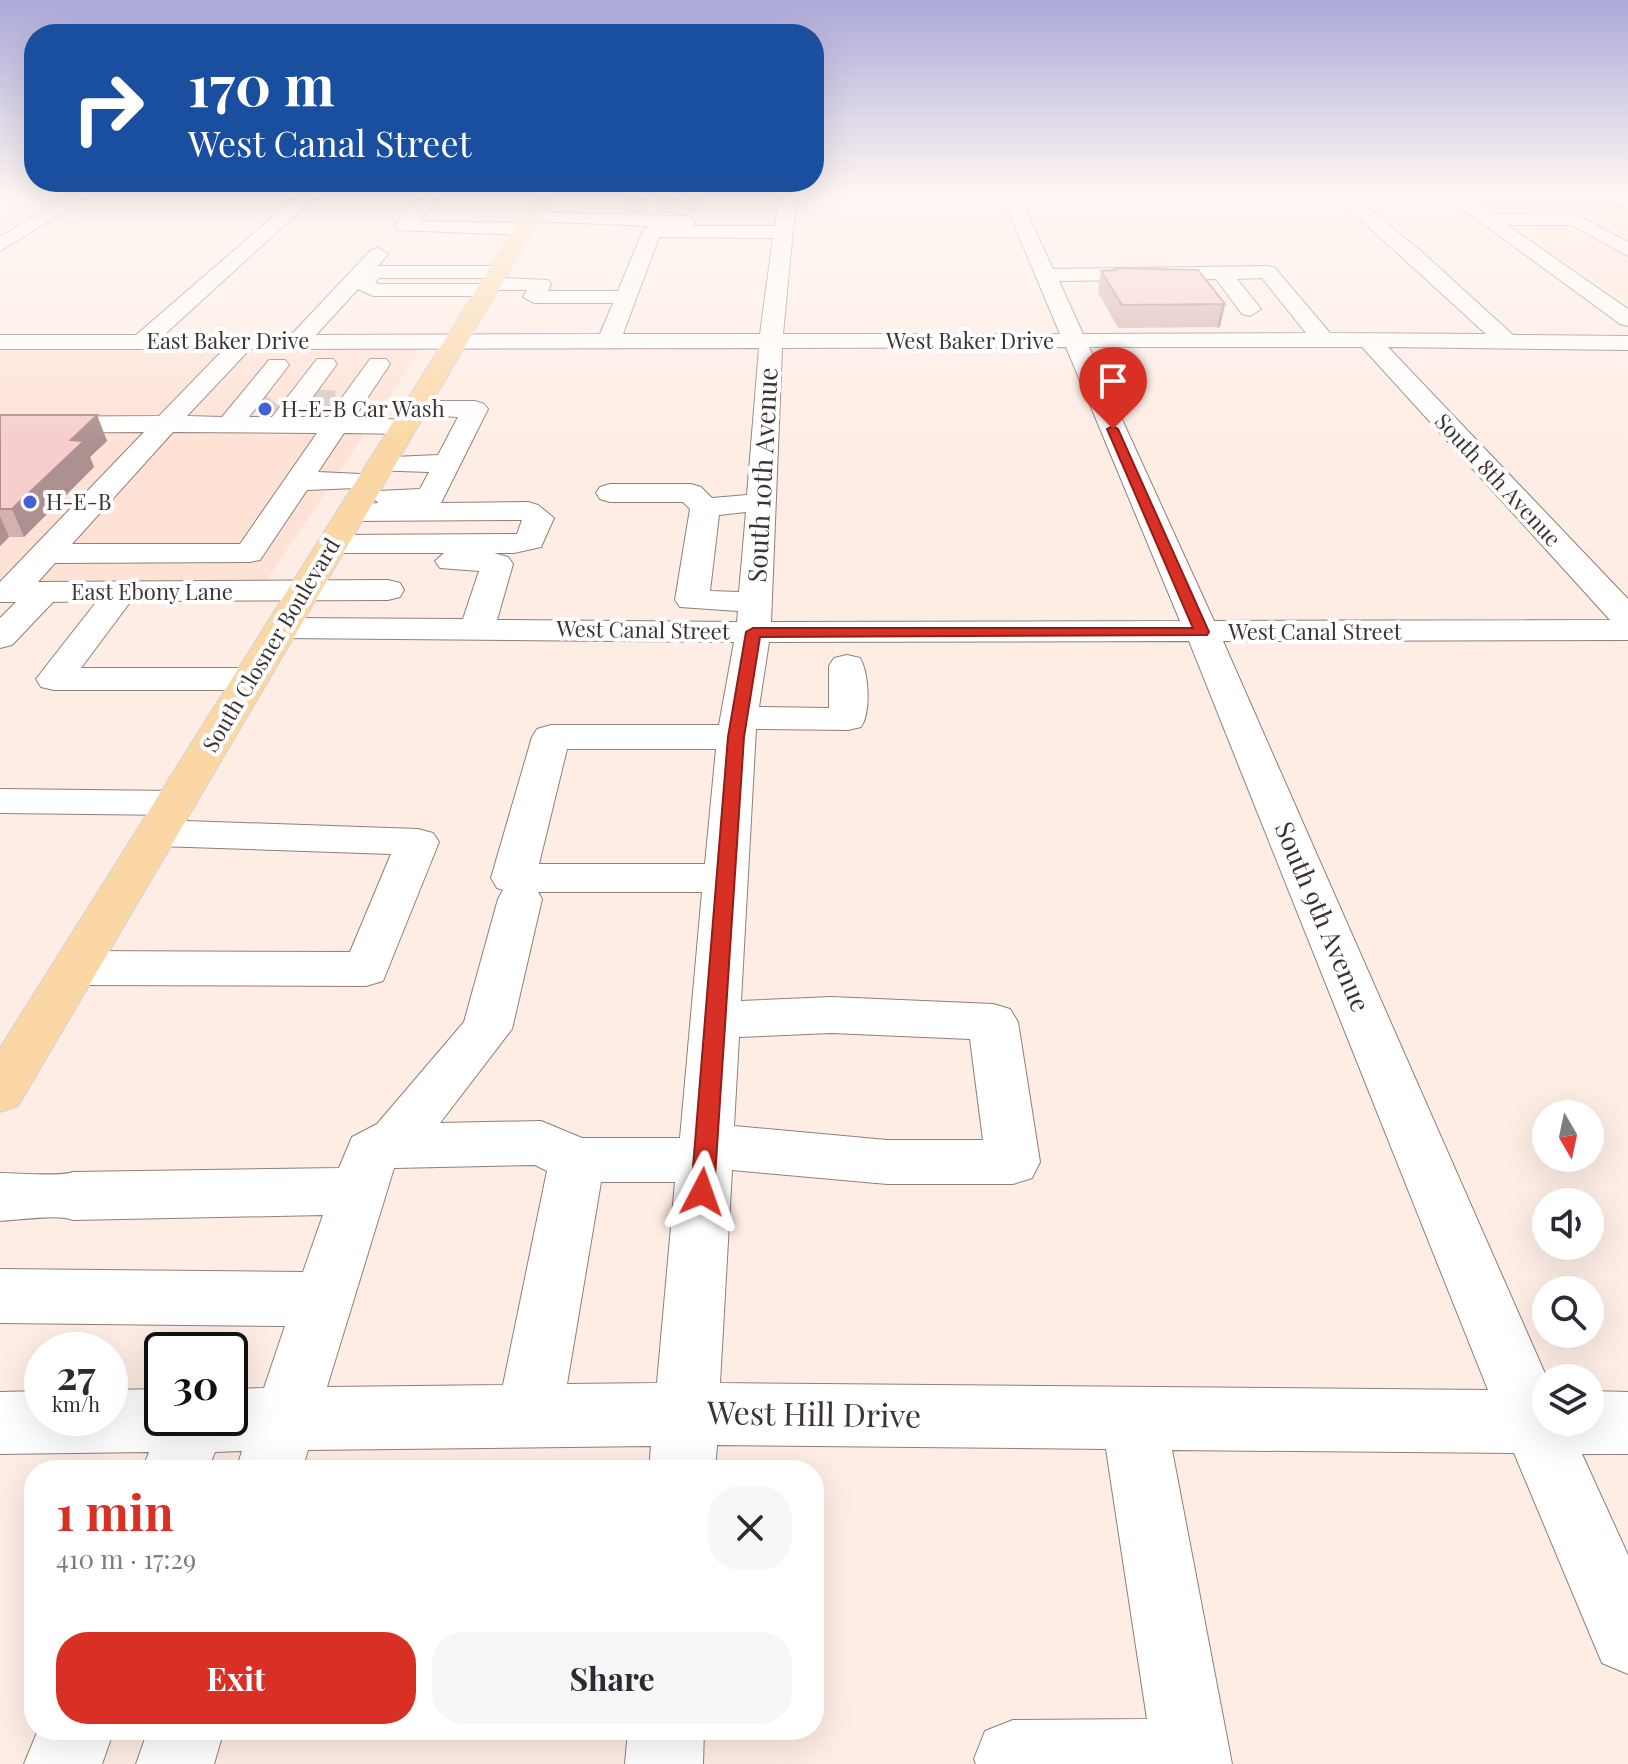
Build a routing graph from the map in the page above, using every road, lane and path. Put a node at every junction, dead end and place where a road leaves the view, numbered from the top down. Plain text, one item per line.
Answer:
1 (212, 280) edge
2 (366, 280) edge
3 (378, 280) edge
4 (452, 280) edge
5 (476, 280) edge
6 (492, 280) edge
7 (631, 280) edge
8 (778, 280) edge
9 (1048, 280) edge
10 (1226, 280) edge
11 (1275, 280) edge
12 (1441, 280) edge
13 (1573, 280) edge
14 (489, 286) junction
15 (446, 290) junction
16 (624, 297) junction
17 (534, 302) junction
18 (1250, 309) dead end
19 (1628, 319) edge
20 (370, 322) dead end
21 (245, 340) junction
22 (355, 340) junction
23 (771, 340) junction
24 (1324, 340) junction
25 (1368, 340) junction
26 (456, 341) junction
27 (516, 341) junction
28 (609, 341) junction
29 (1506, 341) junction
30 (142, 342) junction
31 (1074, 342) junction
32 (1628, 343) edge
33 (3, 344) edge
34 (0, 364) edge
35 (223, 364) junction
36 (313, 392) junction
37 (166, 424) junction
38 (0, 425) edge
39 (452, 455) junction
40 (382, 462) junction
41 (298, 481) junction
42 (610, 493) dead end
43 (761, 502) junction
44 (705, 508) junction
45 (328, 551) junction
46 (47, 554) junction
47 (403, 560) junction
48 (19, 592) edge
49 (121, 592) junction
50 (304, 592) junction
51 (394, 610) junction
52 (754, 617) junction
53 (1628, 619) edge
54 (480, 620) junction
55 (282, 628) junction
56 (1628, 630) edge
57 (1202, 632) junction
58 (0, 638) edge
59 (847, 666) dead end
60 (171, 679) junction
61 (251, 679) junction
62 (147, 714) dead end
63 (738, 728) junction
64 (0, 801) edge
65 (167, 818) junction
66 (726, 878) junction
67 (520, 899) dead end
68 (76, 968) junction
69 (715, 1020) junction
70 (15, 1043) edge
71 (0, 1092) edge
72 (705, 1153) junction
73 (577, 1160) junction
74 (371, 1168) junction
75 (41, 1196) edge
76 (0, 1296) edge
77 (324, 1299) junction
78 (529, 1416) junction
79 (1532, 1418) edge
80 (1134, 1419) junction
81 (1532, 1423) edge
82 (1604, 1423) edge
83 (1628, 1423) edge
84 (5, 1432) edge
85 (1540, 1436) edge
86 (684, 1442) edge
87 (184, 1445) edge
88 (277, 1445) edge
89 (1628, 1637) edge
90 (72, 1740) edge
91 (183, 1740) edge
92 (665, 1740) edge
93 (1013, 1759) dead end
94 (1193, 1760) edge
95 (63, 1764) edge
96 (175, 1764) edge
97 (664, 1764) edge

1 - 30 street
2 - 15 street
3 - 36 street
4 - 15 street
5 - 14 street
6 - 14 main road, South Closner Boulevard
7 - 16 street
8 - 23 street, South 10th Avenue
9 - 31 street, South 9th Avenue
10 - 18 street
11 - 24 street
12 - 29 street
13 - 19 street
14 - 15 street
14 - 17 street
14 - 26 main road, South Closner Boulevard
16 - 17 street
16 - 28 street
17 - 27 street
20 - 22 street
21 - 30 street, East Baker Drive
21 - 35 street
21 - 36 street, East Baker Drive
22 - 26 street, East Baker Drive
22 - 36 street, East Baker Drive
23 - 28 street, West Baker Drive
23 - 31 street, West Baker Drive
23 - 43 street, South 10th Avenue
24 - 25 street, West Baker Drive
24 - 31 street, West Baker Drive
25 - 29 street, West Baker Drive
25 - 53 street, South 8th Avenue
26 - 27 street, West Baker Drive
26 - 40 main road, South Closner Boulevard
27 - 28 street, West Baker Drive
29 - 32 street, West Baker Drive
30 - 33 street, East Baker Drive
31 - 57 street, South 9th Avenue
34 - 35 street
35 - 36 street
35 - 37 street
36 - 37 street
36 - 40 street
36 - 41 street
37 - 38 street
37 - 46 street
39 - 40 street
39 - 40 street
39 - 40 street
40 - 41 street
40 - 45 main road, South Closner Boulevard
40 - 45 street
41 - 46 street
42 - 44 street
43 - 44 street
43 - 52 street, South 10th Avenue
44 - 52 street
45 - 47 street
45 - 50 main road, South Closner Boulevard
46 - 48 street
47 - 51 street
47 - 54 street
48 - 49 street, East Ebony Lane
48 - 58 street
49 - 50 street, East Ebony Lane
49 - 60 street
50 - 51 street, East Ebony Lane
50 - 55 main road, South Closner Boulevard
51 - 54 street, West Canal Street
51 - 55 street, West Canal Street
52 - 54 street, West Canal Street
52 - 57 street, West Canal Street
52 - 63 street, South 10th Avenue
55 - 61 main road, South Closner Boulevard
56 - 57 street, West Canal Street
57 - 79 street, South 9th Avenue
59 - 63 street
60 - 61 street
60 - 62 street
61 - 65 main road, South Closner Boulevard
63 - 66 street, South 10th Avenue
63 - 66 street
64 - 65 street
65 - 68 main road, South Closner Boulevard
65 - 68 street
66 - 69 street, South 10th Avenue
67 - 74 street
68 - 70 main road, South Closner Boulevard
69 - 72 street, South 10th Avenue
69 - 72 street
70 - 71 main road, South Closner Boulevard
72 - 73 street
72 - 86 street, South 10th Avenue
73 - 74 street
73 - 78 street
74 - 75 street
74 - 77 street
76 - 77 street
77 - 88 street
78 - 86 street, West Hill Drive
78 - 88 street, West Hill Drive
80 - 81 street, West Hill Drive
80 - 86 street, West Hill Drive
80 - 94 street
82 - 83 street, West Hill Drive
84 - 87 street, West Hill Drive
85 - 89 street, South 9th Avenue
87 - 88 street, West Hill Drive
90 - 95 street
91 - 96 street
92 - 97 street
93 - 94 street

